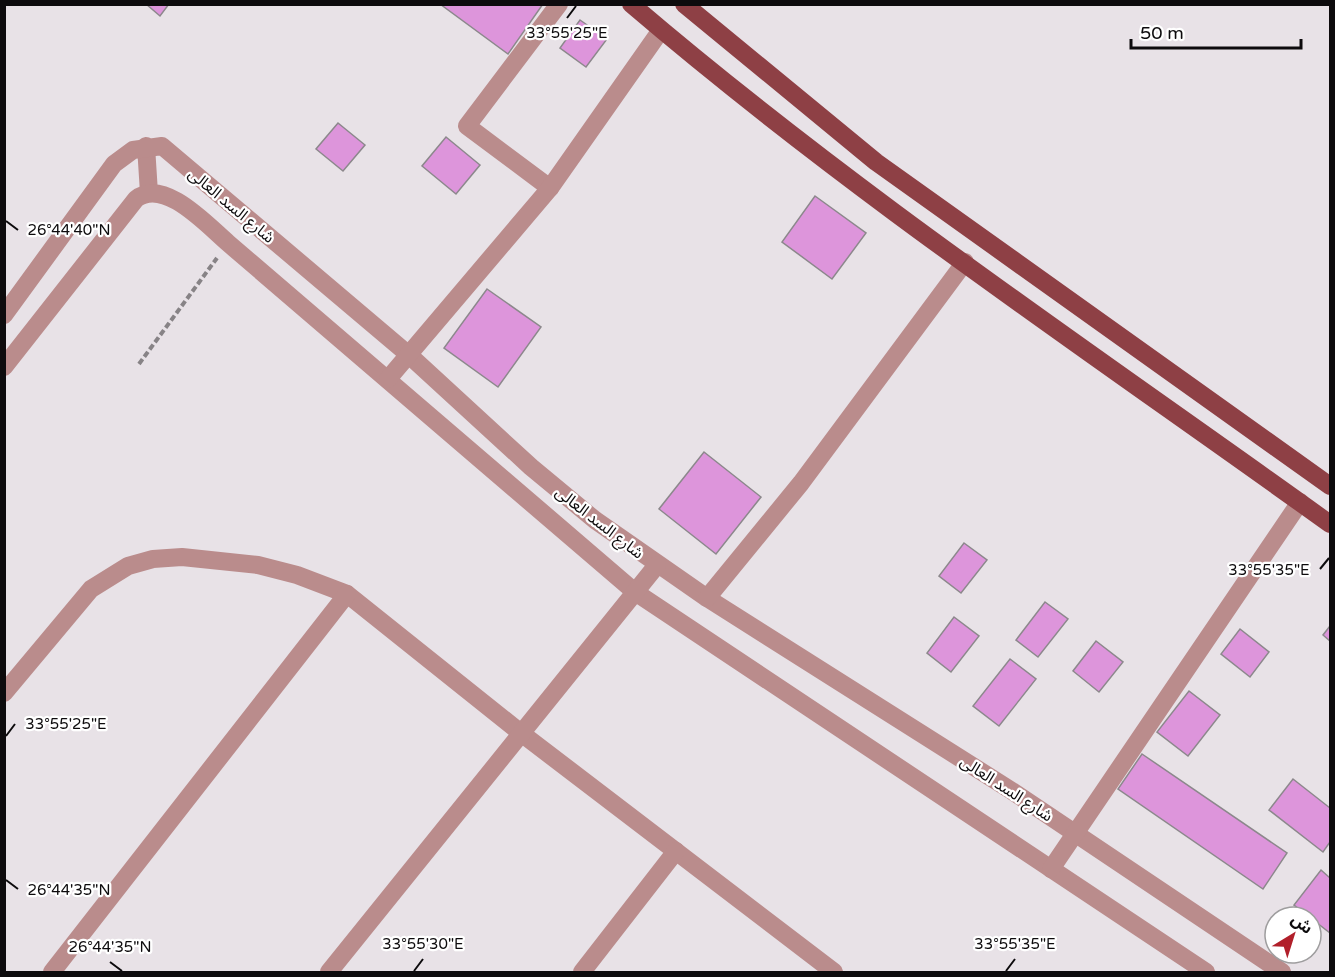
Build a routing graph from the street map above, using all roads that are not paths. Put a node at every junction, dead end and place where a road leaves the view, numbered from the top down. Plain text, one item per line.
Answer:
1 (559, 4) edge
2 (631, 4) edge
3 (684, 4) edge
4 (661, 30) junction
5 (146, 146) junction
6 (550, 188) junction
7 (149, 193) junction
8 (965, 262) junction
9 (4, 315) edge
10 (410, 355) junction
11 (4, 367) edge
12 (388, 379) junction
13 (1330, 486) edge
14 (1300, 502) junction
15 (1330, 524) edge
16 (657, 565) junction
17 (635, 592) junction
18 (347, 594) junction
19 (707, 598) junction
20 (4, 693) edge
21 (521, 733) junction
22 (1074, 832) junction
23 (676, 851) junction
24 (1051, 869) junction
25 (52, 972) edge
26 (329, 972) edge
27 (582, 972) edge
28 (834, 972) edge
29 (1206, 972) edge
30 (1282, 972) edge

1 - 6 street
2 - 4 main road
3 - 13 main road
4 - 6 street
4 - 8 main road
5 - 7 street
5 - 9 street
5 - 10 street, شارع السد العالى
6 - 10 street
7 - 11 street
7 - 12 street
8 - 14 main road
8 - 19 street
10 - 12 street
10 - 16 street, شارع السد العالى
12 - 17 street
14 - 15 main road
14 - 22 street
16 - 17 street
16 - 19 street, شارع السد العالى
17 - 21 street
17 - 24 street
18 - 20 street
18 - 21 street
18 - 25 street
19 - 22 street, شارع السد العالى
21 - 23 street
21 - 26 street
22 - 24 street
22 - 30 street, شارع السد العالى
23 - 27 street
23 - 28 street
24 - 29 street

